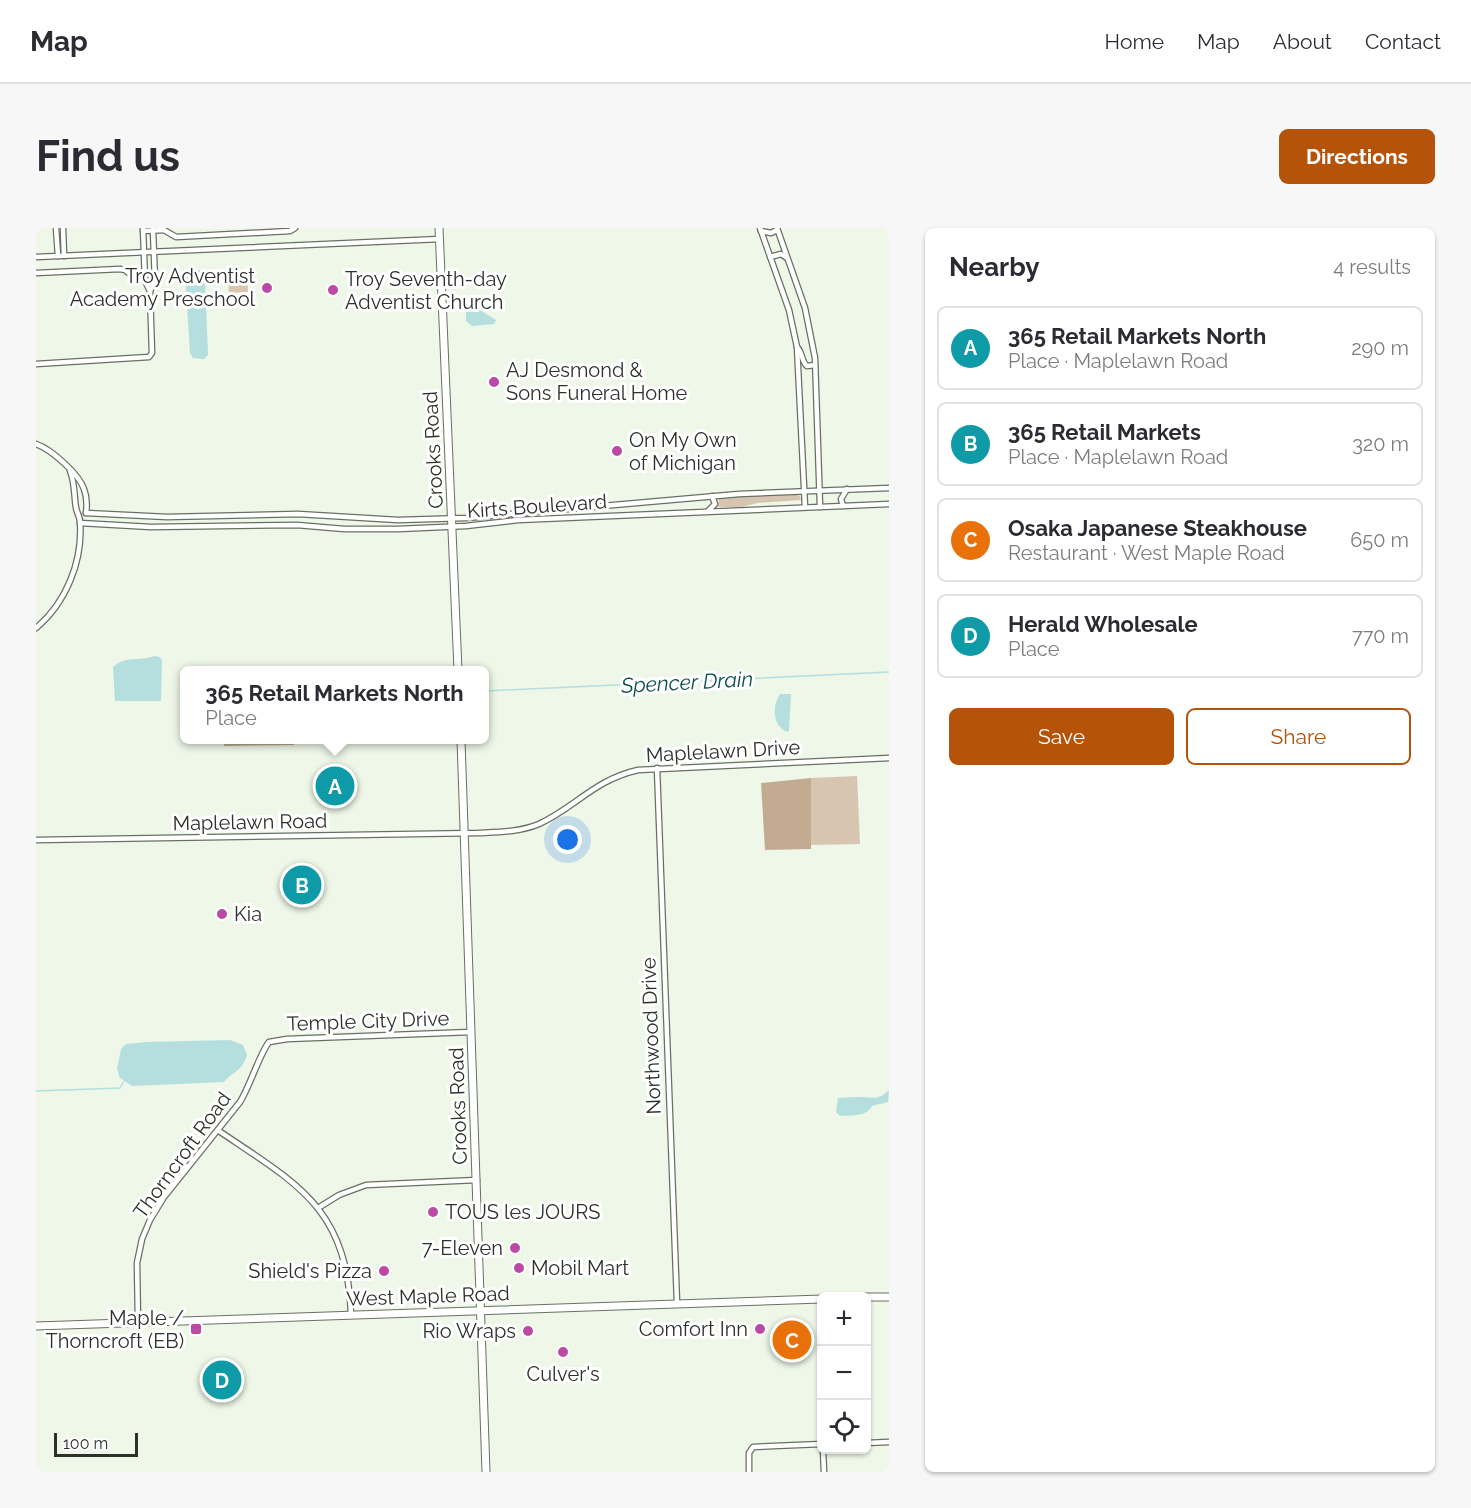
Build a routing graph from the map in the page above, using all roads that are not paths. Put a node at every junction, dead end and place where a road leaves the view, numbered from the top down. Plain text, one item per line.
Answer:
1 (56, 228) edge
2 (63, 228) edge
3 (295, 228) edge
4 (440, 228) edge
5 (153, 229) edge
6 (777, 229) edge
7 (143, 230) edge
8 (760, 230) edge
9 (440, 239) junction
10 (144, 252) junction
11 (154, 252) junction
12 (58, 256) junction
13 (64, 256) junction
14 (36, 257) edge
15 (770, 257) junction
16 (787, 258) junction
17 (36, 273) edge
18 (155, 274) junction
19 (145, 275) junction
20 (150, 291) junction
21 (797, 347) junction
22 (36, 364) edge
23 (815, 365) junction
24 (36, 444) edge
25 (70, 471) junction
26 (889, 488) edge
27 (847, 489) junction
28 (820, 490) junction
29 (804, 491) junction
30 (712, 496) junction
31 (645, 502) junction
32 (889, 504) edge
33 (843, 506) junction
34 (805, 507) junction
35 (820, 507) junction
36 (706, 512) junction
37 (86, 513) junction
38 (643, 514) junction
39 (452, 518) junction
40 (80, 522) junction
41 (453, 527) junction
42 (36, 628) edge
43 (458, 666) edge
44 (461, 744) edge
45 (889, 758) edge
46 (657, 768) junction
47 (465, 833) junction
48 (36, 840) edge
49 (471, 1032) junction
50 (266, 1045) joint
51 (219, 1131) junction
52 (477, 1180) junction
53 (318, 1208) junction
54 (889, 1297) edge
55 (871, 1298) edge
56 (817, 1299) edge
57 (677, 1303) junction
58 (480, 1310) junction
59 (351, 1315) junction
60 (138, 1322) junction
61 (36, 1326) edge
62 (889, 1442) edge
63 (871, 1443) edge
64 (817, 1444) edge
65 (823, 1454) edge
66 (486, 1472) edge
67 (749, 1472) edge
68 (824, 1472) edge

1 - 12 street
2 - 13 street
3 - 5 street
4 - 9 main road, Crooks Road
5 - 7 street
5 - 11 street
6 - 8 street
6 - 16 street
7 - 10 street
8 - 15 street
9 - 11 street
9 - 39 main road, Crooks Road
10 - 11 street
10 - 13 street
10 - 19 street
11 - 18 street
12 - 13 street
12 - 14 street
15 - 16 street
15 - 21 street
16 - 23 street
17 - 19 street
18 - 19 street
18 - 20 street
19 - 20 street
20 - 22 street
21 - 23 street
21 - 29 street
23 - 28 street
24 - 25 street
25 - 37 street
25 - 40 street
26 - 27 street, Kirts Boulevard
27 - 28 street, Kirts Boulevard
27 - 33 street
28 - 29 street, Kirts Boulevard
28 - 35 street
29 - 30 street, Kirts Boulevard
29 - 34 street
30 - 31 street, Kirts Boulevard
30 - 36 street
31 - 38 street
31 - 39 street, Kirts Boulevard
32 - 33 street, Kirts Boulevard
33 - 35 street, Kirts Boulevard
34 - 35 street, Kirts Boulevard
34 - 36 street, Kirts Boulevard
36 - 38 street, Kirts Boulevard
37 - 39 street, Kirts Boulevard
37 - 40 street
38 - 41 street, Kirts Boulevard
39 - 41 main road, Crooks Road
40 - 41 street, Kirts Boulevard
40 - 42 street
41 - 43 main road, Crooks Road
44 - 47 main road, Crooks Road
45 - 46 street, Maplelawn Drive
46 - 47 street, Maplelawn Drive
46 - 57 street, Northwood Drive
47 - 48 street, Maplelawn Road
47 - 49 main road, Crooks Road
49 - 50 street, Temple City Drive
49 - 52 main road, Crooks Road
50 - 51 street, Thorncroft Road
51 - 53 street
51 - 60 street, Thorncroft Road
52 - 53 street
52 - 58 main road, Crooks Road
53 - 59 street
54 - 55 main road
56 - 57 main road, West Maple Road
57 - 58 main road, West Maple Road
58 - 59 main road, West Maple Road
58 - 66 main road, Crooks Road
59 - 60 main road, West Maple Road
60 - 61 main road, West Maple Road
62 - 63 street
64 - 67 street
65 - 68 street

